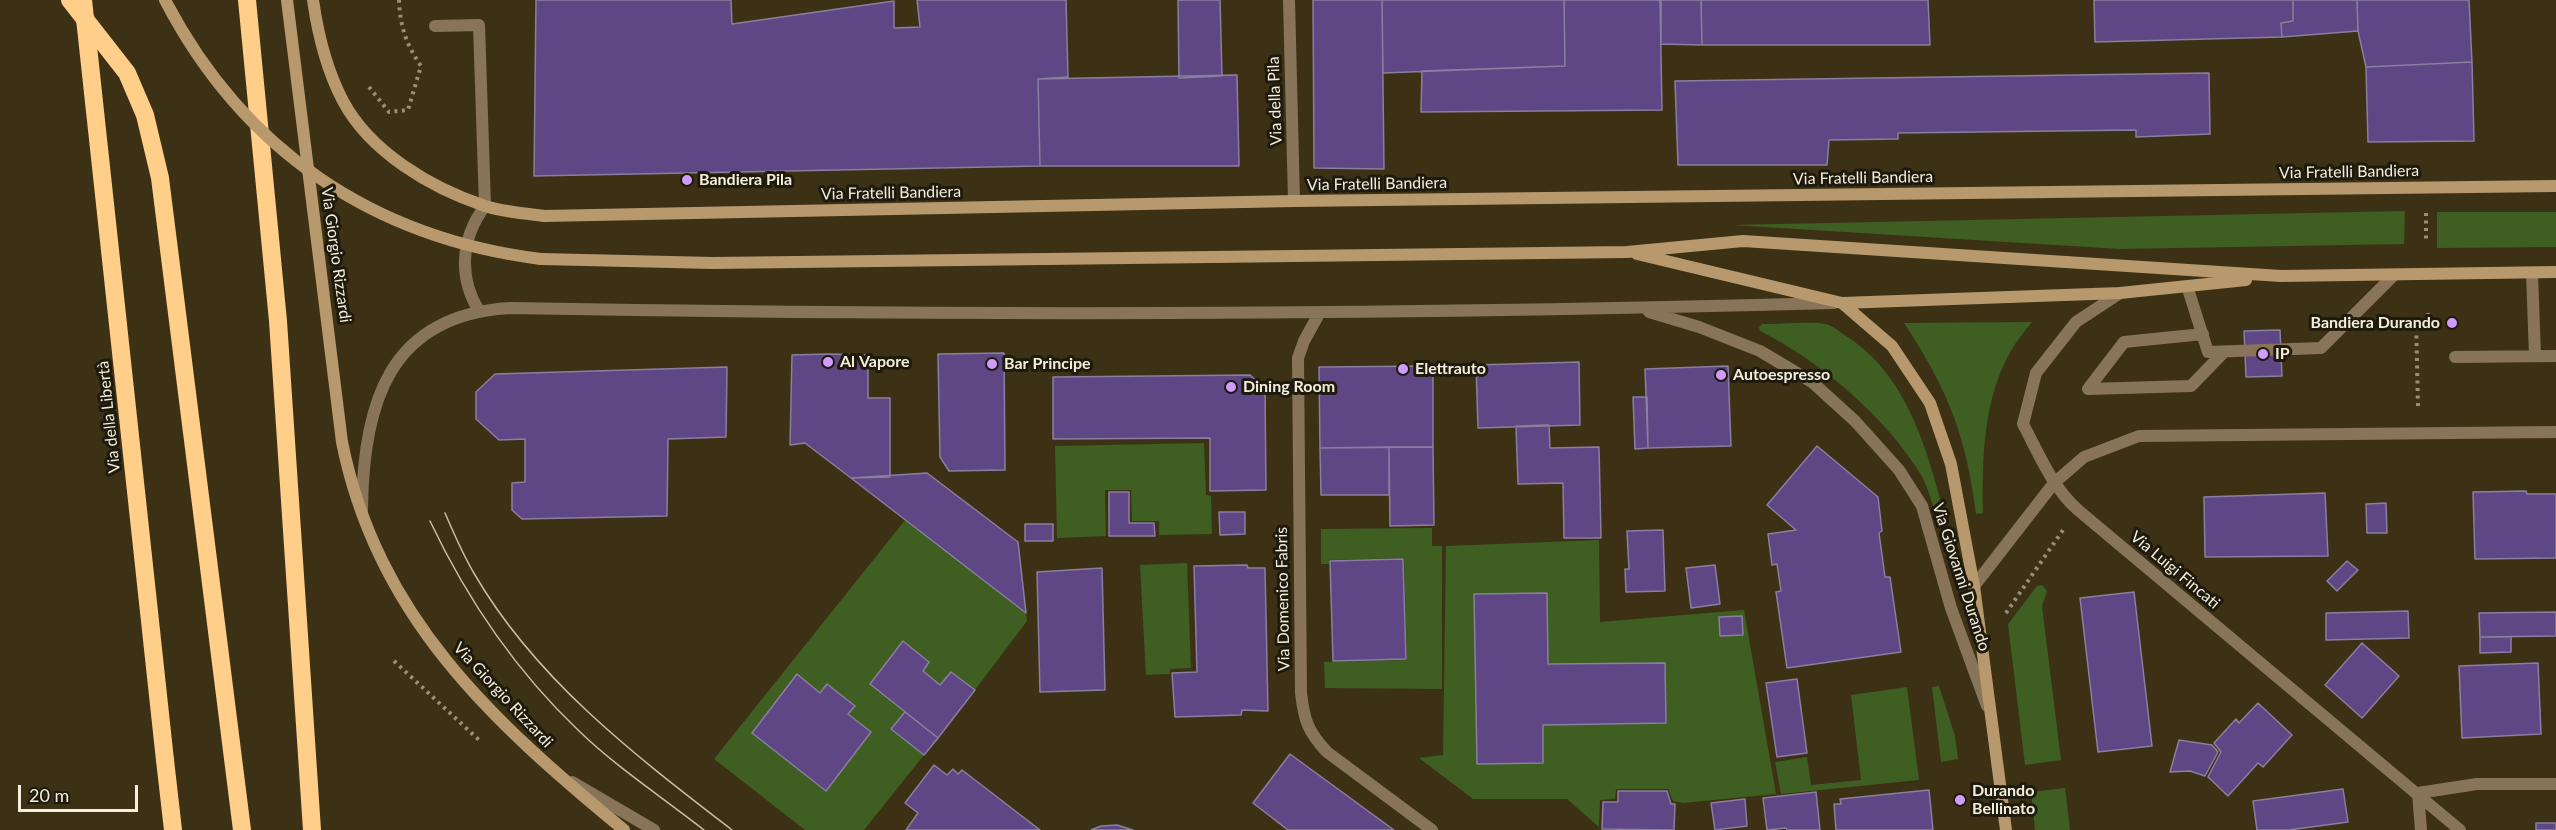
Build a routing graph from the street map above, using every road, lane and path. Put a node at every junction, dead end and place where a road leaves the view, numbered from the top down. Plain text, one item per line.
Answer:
1 (70, 0) edge
2 (83, 0) edge
3 (165, 0) edge
4 (247, 0) edge
5 (286, 0) edge
6 (313, 0) edge
7 (399, 0) edge
8 (1289, 0) edge
9 (435, 26) dead end
10 (365, 82) dead end
11 (2556, 186) edge
12 (1294, 201) junction
13 (485, 206) junction
14 (2426, 209) dead end
15 (2426, 242) dead end
16 (1627, 252) junction
17 (2532, 273) junction
18 (2556, 273) edge
19 (2394, 275) junction
20 (2281, 276) junction
21 (2187, 286) junction
22 (2120, 293) junction
23 (1842, 303) junction
24 (1640, 309) junction
25 (479, 311) junction
26 (1320, 312) junction
27 (2428, 313) dead end
28 (2203, 334) junction
29 (2224, 352) junction
30 (2535, 356) junction
31 (2556, 356) edge
32 (2455, 357) dead end
33 (2418, 416) dead end
34 (2556, 432) edge
35 (2054, 483) junction
36 (2078, 510) junction
37 (362, 512) junction
38 (1974, 586) junction
39 (2002, 618) dead end
40 (1992, 721) junction
41 (555, 772) junction
42 (2556, 784) edge
43 (2418, 794) junction
44 (173, 830) edge
45 (242, 830) edge
46 (312, 830) edge
47 (624, 830) edge
48 (654, 830) edge
49 (1432, 830) edge
50 (2006, 830) edge
51 (2421, 830) edge
52 (2460, 830) edge

1 - 45 highway
2 - 44 highway, Via della Libertà, bridge
3 - 16 main road, bridge
4 - 46 highway
5 - 37 main road, Via Giorgio Rizzardi
6 - 13 main road, Via Fratelli Bandiera
7 - 10 path
8 - 12 street, Via della Pila
9 - 13 street
11 - 12 main road, Via Fratelli Bandiera
12 - 13 main road, Via Fratelli Bandiera
13 - 25 street
14 - 15 path
16 - 20 main road
16 - 23 main road
17 - 18 main road
17 - 19 main road
17 - 30 street
19 - 20 main road
19 - 29 street
20 - 21 main road
21 - 22 main road
21 - 28 street
22 - 23 main road
22 - 35 street, Via Luigi Fincati
23 - 24 street
23 - 38 main road, Via Giovanni Durando
24 - 26 street
24 - 40 street, Via Giovanni Durando
25 - 26 street
25 - 37 street, Via Giorgio Rizzardi
26 - 49 street, Via Domenico Fabris
27 - 33 path
28 - 29 street
28 - 29 street
30 - 31 street
30 - 32 street
34 - 35 street
35 - 36 street, Via Luigi Fincati
35 - 38 street
36 - 39 path
36 - 43 street, Via Luigi Fincati
37 - 41 main road, Via Giorgio Rizzardi
38 - 40 main road, Via Giovanni Durando
40 - 50 main road, Via Giovanni Durando
41 - 47 main road, Via Giorgio Rizzardi
41 - 48 street, Via Giorgio Rizzardi
42 - 43 street
43 - 51 street
43 - 52 street, Via Luigi Fincati

